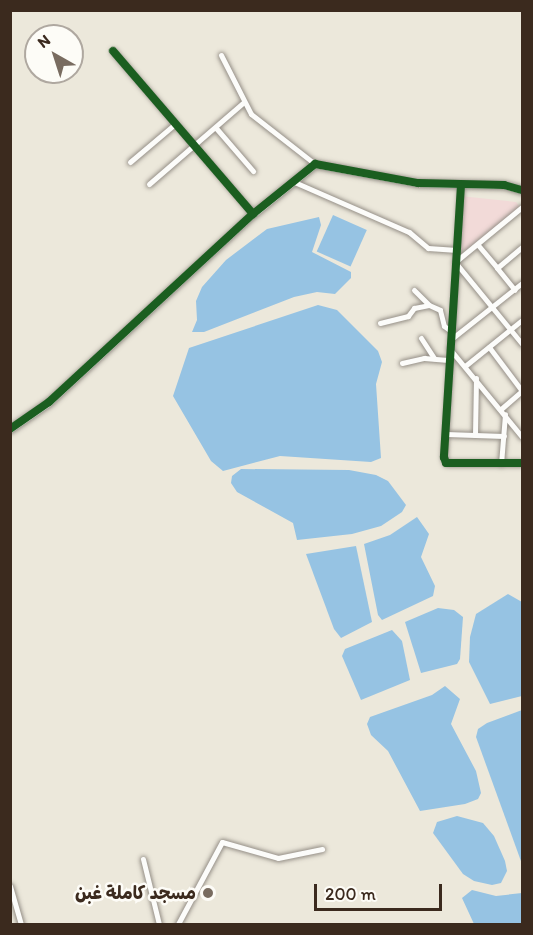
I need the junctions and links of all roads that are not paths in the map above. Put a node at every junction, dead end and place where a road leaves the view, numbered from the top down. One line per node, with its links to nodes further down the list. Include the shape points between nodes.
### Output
1 (113, 51): 4 (street)
2 (221, 55): 3 (street)
3 (243, 103): 5 (street); 8 (street, via 258,121)
4 (175, 124): 6 (street); 7 (street)
5 (216, 128): 6 (street); 9 (street)
6 (194, 146): 11 (street); 15 (street)
7 (130, 162)
8 (315, 164): 10 (street); 12 (street, via 400,180)
9 (253, 171)
10 (292, 181): 15 (street); 18 (street, via 324,199 409,232 428,248)
11 (149, 184)
12 (461, 185): 13 (street, via 504,185); 18 (street)
13 (522, 190)
14 (522, 207): 16 (street)
15 (253, 214): 42 (street, via 49,402)
16 (478, 244): 19 (street); 20 (street)
17 (522, 247): 20 (street)
18 (457, 250): 19 (street)
19 (455, 262): 25 (street); 29 (street)
20 (497, 268): 23 (street)
21 (522, 283): 23 (street)
22 (414, 290): 24 (street)
23 (515, 290): 25 (street)
24 (429, 305): 27 (street, via 414,308 408,316); 29 (street, via 440,310 444,326)
25 (492, 307): 28 (street); 31 (street)
26 (522, 320): 28 (street)
27 (380, 322)
28 (510, 329): 32 (street); 34 (street)
29 (451, 331): 31 (street)
30 (421, 338): 35 (street)
31 (450, 340): 33 (street)
32 (522, 344)
33 (449, 347): 36 (street); 38 (street)
34 (489, 347): 38 (street); 40 (street)
35 (434, 358): 36 (street); 37 (street)
36 (448, 360): 43 (street)
37 (402, 363)
38 (465, 366): 39 (street)
39 (476, 378): 41 (street); 44 (street)
40 (522, 391): 41 (street)
41 (503, 411): 45 (street); 46 (street)
42 (10, 429)
43 (446, 434): 44 (street); 48 (street, via 446,463)
44 (475, 435): 45 (street)
45 (504, 436): 48 (street)
46 (522, 437)
47 (522, 463): 48 (street)
48 (501, 464)
49 (322, 849): 54 (street, via 278,858 222,842)
50 (142, 859): 53 (street)
51 (10, 886): 52 (street)
52 (21, 924)
53 (159, 924)
54 (178, 924)

